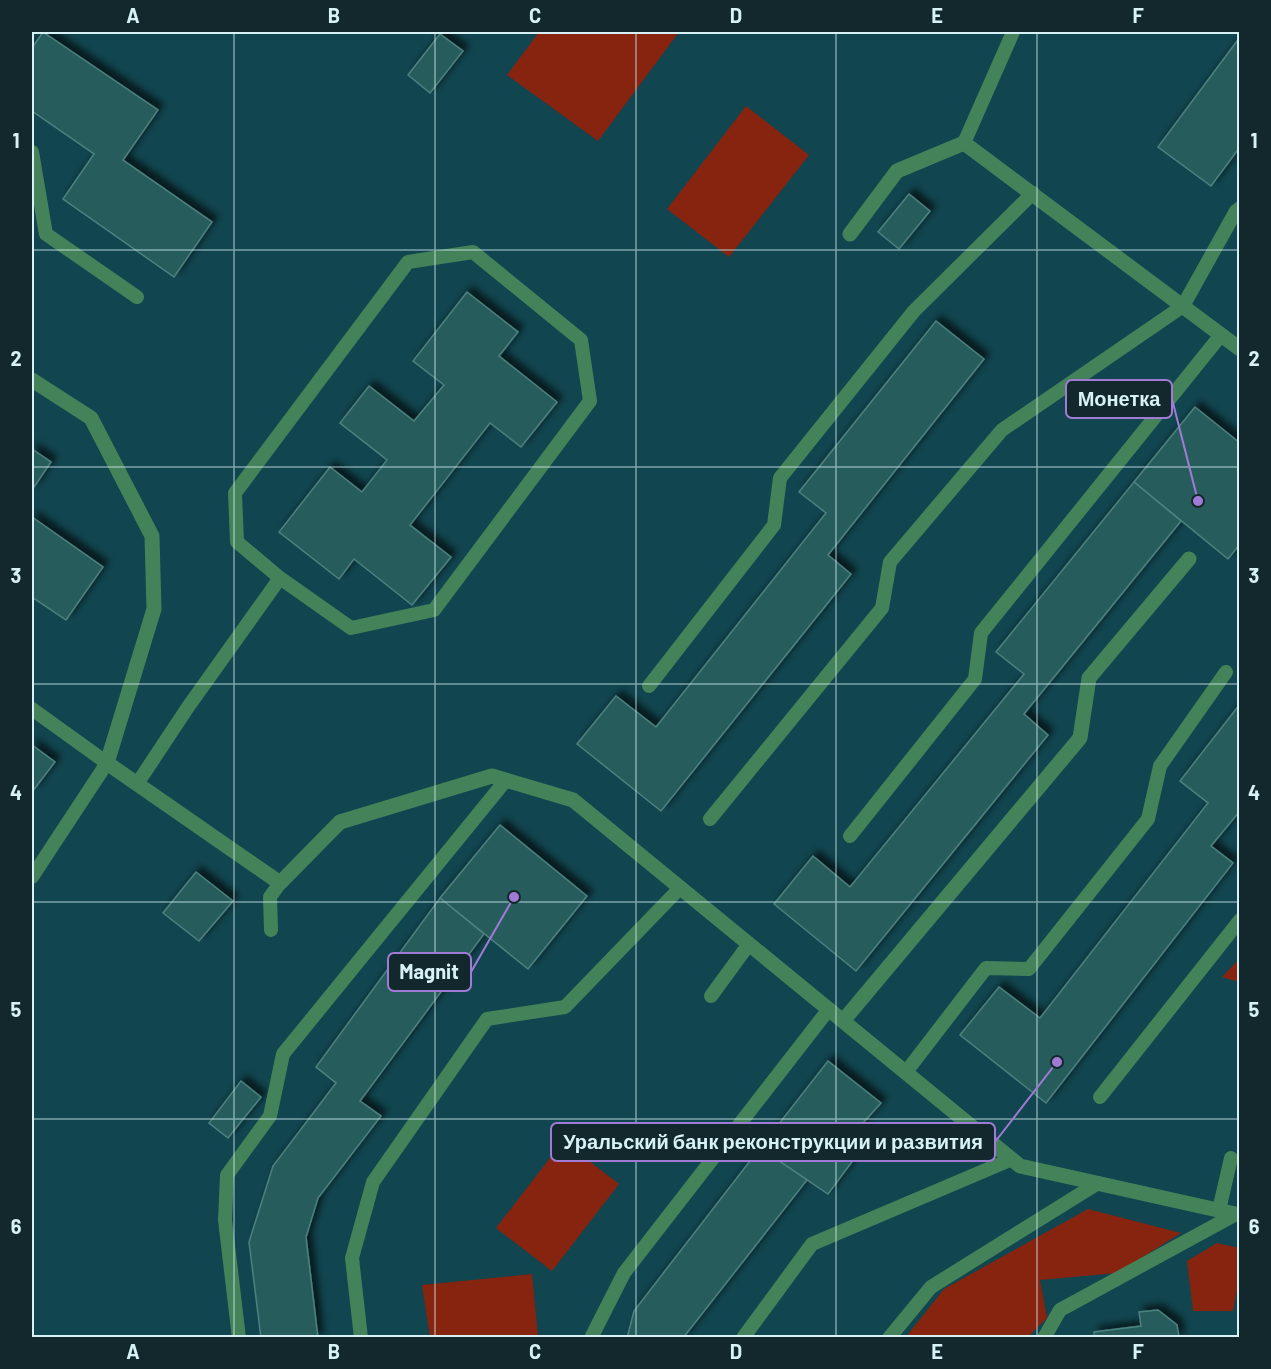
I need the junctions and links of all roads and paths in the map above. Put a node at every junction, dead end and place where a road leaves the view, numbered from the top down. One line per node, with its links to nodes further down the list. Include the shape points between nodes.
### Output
1 (1013, 32): 2 (lane)
2 (964, 143): 4 (street); 6 (street, via 897,171)
3 (32, 152): 7 (lane, via 46,234)
4 (1033, 193): 8 (street); 15 (lane, via 914,311 780,478 774,525)
5 (1239, 208): 8 (lane)
6 (850, 234)
7 (137, 297)
8 (1183, 306): 9 (street); 20 (lane, via 1002,430 890,562 882,608)
9 (1221, 335): 10 (street); 21 (lane, via 981,633 975,679)
10 (1239, 349)
11 (32, 380): 17 (street, via 91,418 152,536 154,609)
12 (1190, 559): 30 (street, via 1089,678 1080,738)
13 (280, 578): 13 (lane, via 237,542 235,494 408,261 473,252 581,340 590,401 434,610 351,628); 19 (lane)
14 (1226, 672): 31 (lane, via 1160,766 1148,819 1029,969 987,968)
15 (649, 686)
16 (32, 709): 17 (lane)
17 (107, 762): 19 (street); 22 (lane)
18 (506, 780): 23 (street, via 492,776 340,822); 24 (street, via 573,800); 38 (lane, via 283,1054 270,1116 227,1175 225,1220)
19 (137, 784): 23 (street)
20 (710, 819)
21 (850, 836)
22 (32, 878)
23 (280, 883): 26 (lane, via 270,897)
24 (680, 888): 27 (street); 39 (lane, via 565,1007 488,1019 373,1182 352,1258)
25 (1239, 920): 32 (lane)
26 (271, 930)
27 (750, 944): 28 (lane); 29 (street)
28 (711, 996)
29 (829, 1009): 30 (street); 40 (lane, via 624,1273)
30 (843, 1021): 31 (street)
31 (906, 1072): 34 (street)
32 (1100, 1097)
33 (1232, 1158): 36 (lane)
34 (1012, 1159): 35 (street, via 1020,1166); 41 (lane, via 812,1244)
35 (1098, 1183): 36 (street); 42 (lane, via 931,1287)
36 (1219, 1210): 37 (street)
37 (1238, 1215): 43 (lane, via 1060,1310)
38 (239, 1338)
39 (361, 1338)
40 (591, 1338)
41 (743, 1338)
42 (889, 1338)
43 (1044, 1338)

